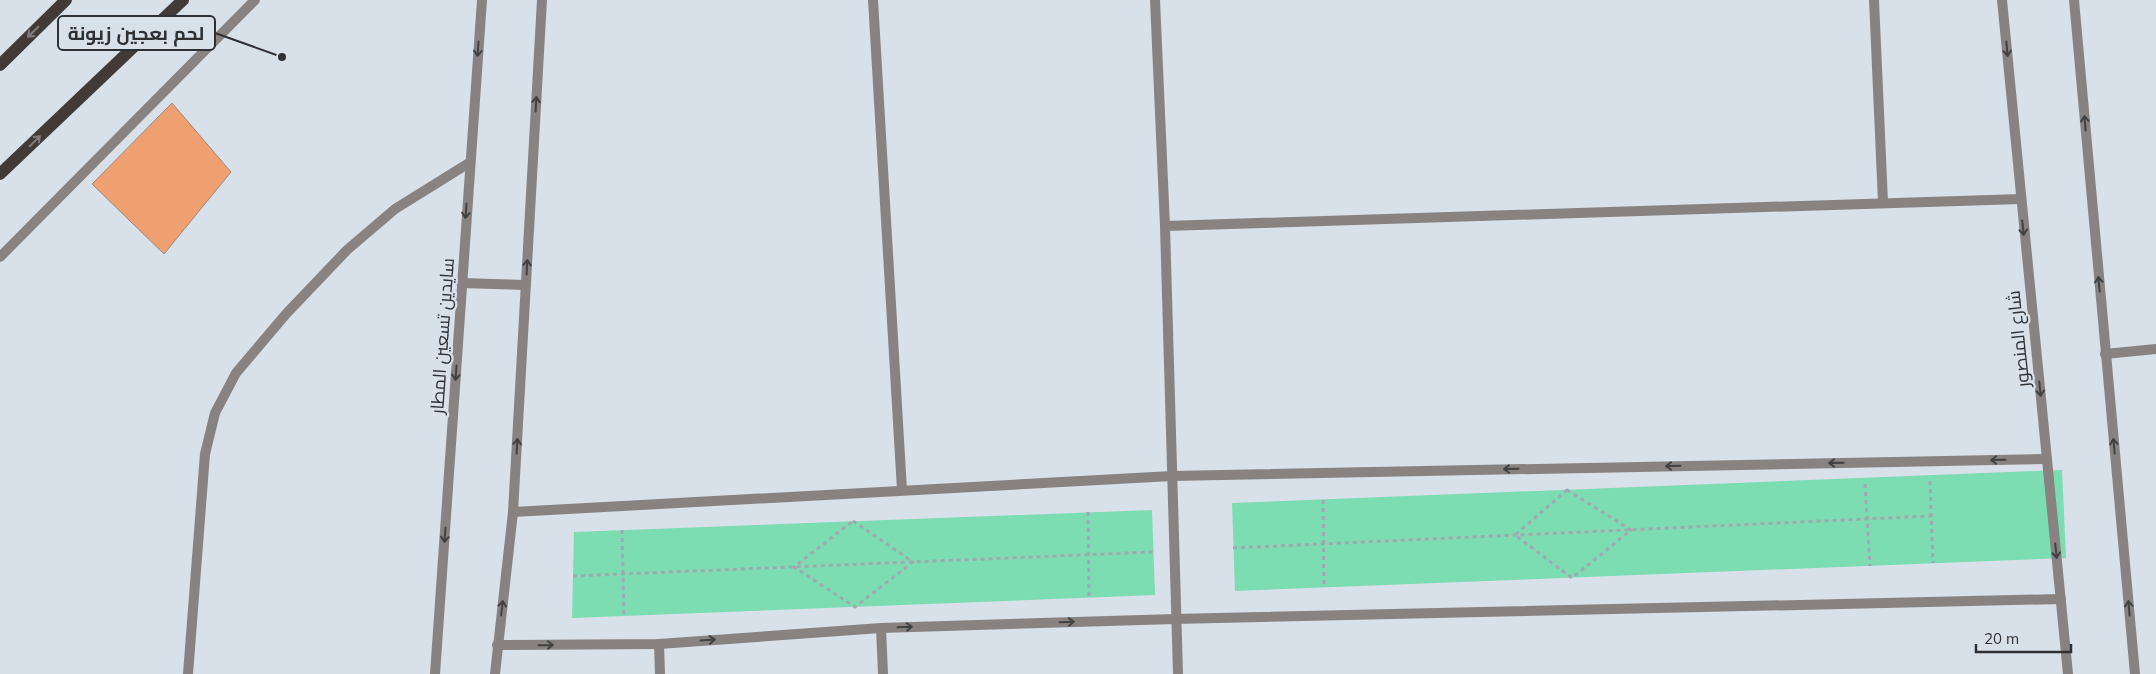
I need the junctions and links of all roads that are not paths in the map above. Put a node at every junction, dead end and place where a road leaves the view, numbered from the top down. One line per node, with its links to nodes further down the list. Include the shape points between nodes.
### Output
1 (66, 0): 11 (main road, one-way to 11)
2 (183, 0): 13 (main road, one-way to 2)
3 (254, 0): 17 (street)
4 (482, 0): 12 (street, سايدين تسعين المطار, one-way to 12)
5 (542, 0): 19 (street, one-way to 5)
6 (873, 0): 24 (street)
7 (1156, 0): 16 (street)
8 (1874, 0): 15 (street)
9 (2002, 0): 14 (street, شارع المنصور, one-way to 14)
10 (2074, 0): 21 (street, one-way to 10)
11 (0, 65)
12 (469, 163): 18 (street, سايدين تسعين المطار, one-way to 18); 31 (street, via 395,209 347,250 236,373 215,413 204,454)
13 (0, 174)
14 (2020, 199): 15 (street); 22 (street, شارع المنصور, one-way to 22)
15 (1883, 202): 16 (street)
16 (1165, 226): 23 (street)
17 (0, 257)
18 (461, 283): 19 (street); 32 (street, سايدين تسعين المطار, one-way to 32)
19 (526, 285): 25 (street, one-way to 19)
20 (2156, 349): 21 (street)
21 (2105, 354): 38 (street, one-way to 21)
22 (2047, 459): 23 (street, one-way to 23); 26 (street, شارع المنصور, one-way to 26)
23 (1172, 476): 24 (street); 27 (street)
24 (902, 490): 25 (street)
25 (513, 512): 30 (street, one-way to 25)
26 (2061, 599): 27 (street); 37 (street, شارع المنصور)
27 (1175, 618): 28 (street, one-way to 27); 36 (street)
28 (881, 628): 29 (street, one-way to 28); 35 (street)
29 (659, 644): 30 (street, one-way to 29); 34 (street)
30 (497, 645): 33 (street)
31 (188, 674)
32 (435, 674)
33 (495, 674)
34 (660, 674)
35 (883, 674)
36 (1178, 674)
37 (2068, 674)
38 (2135, 674)

